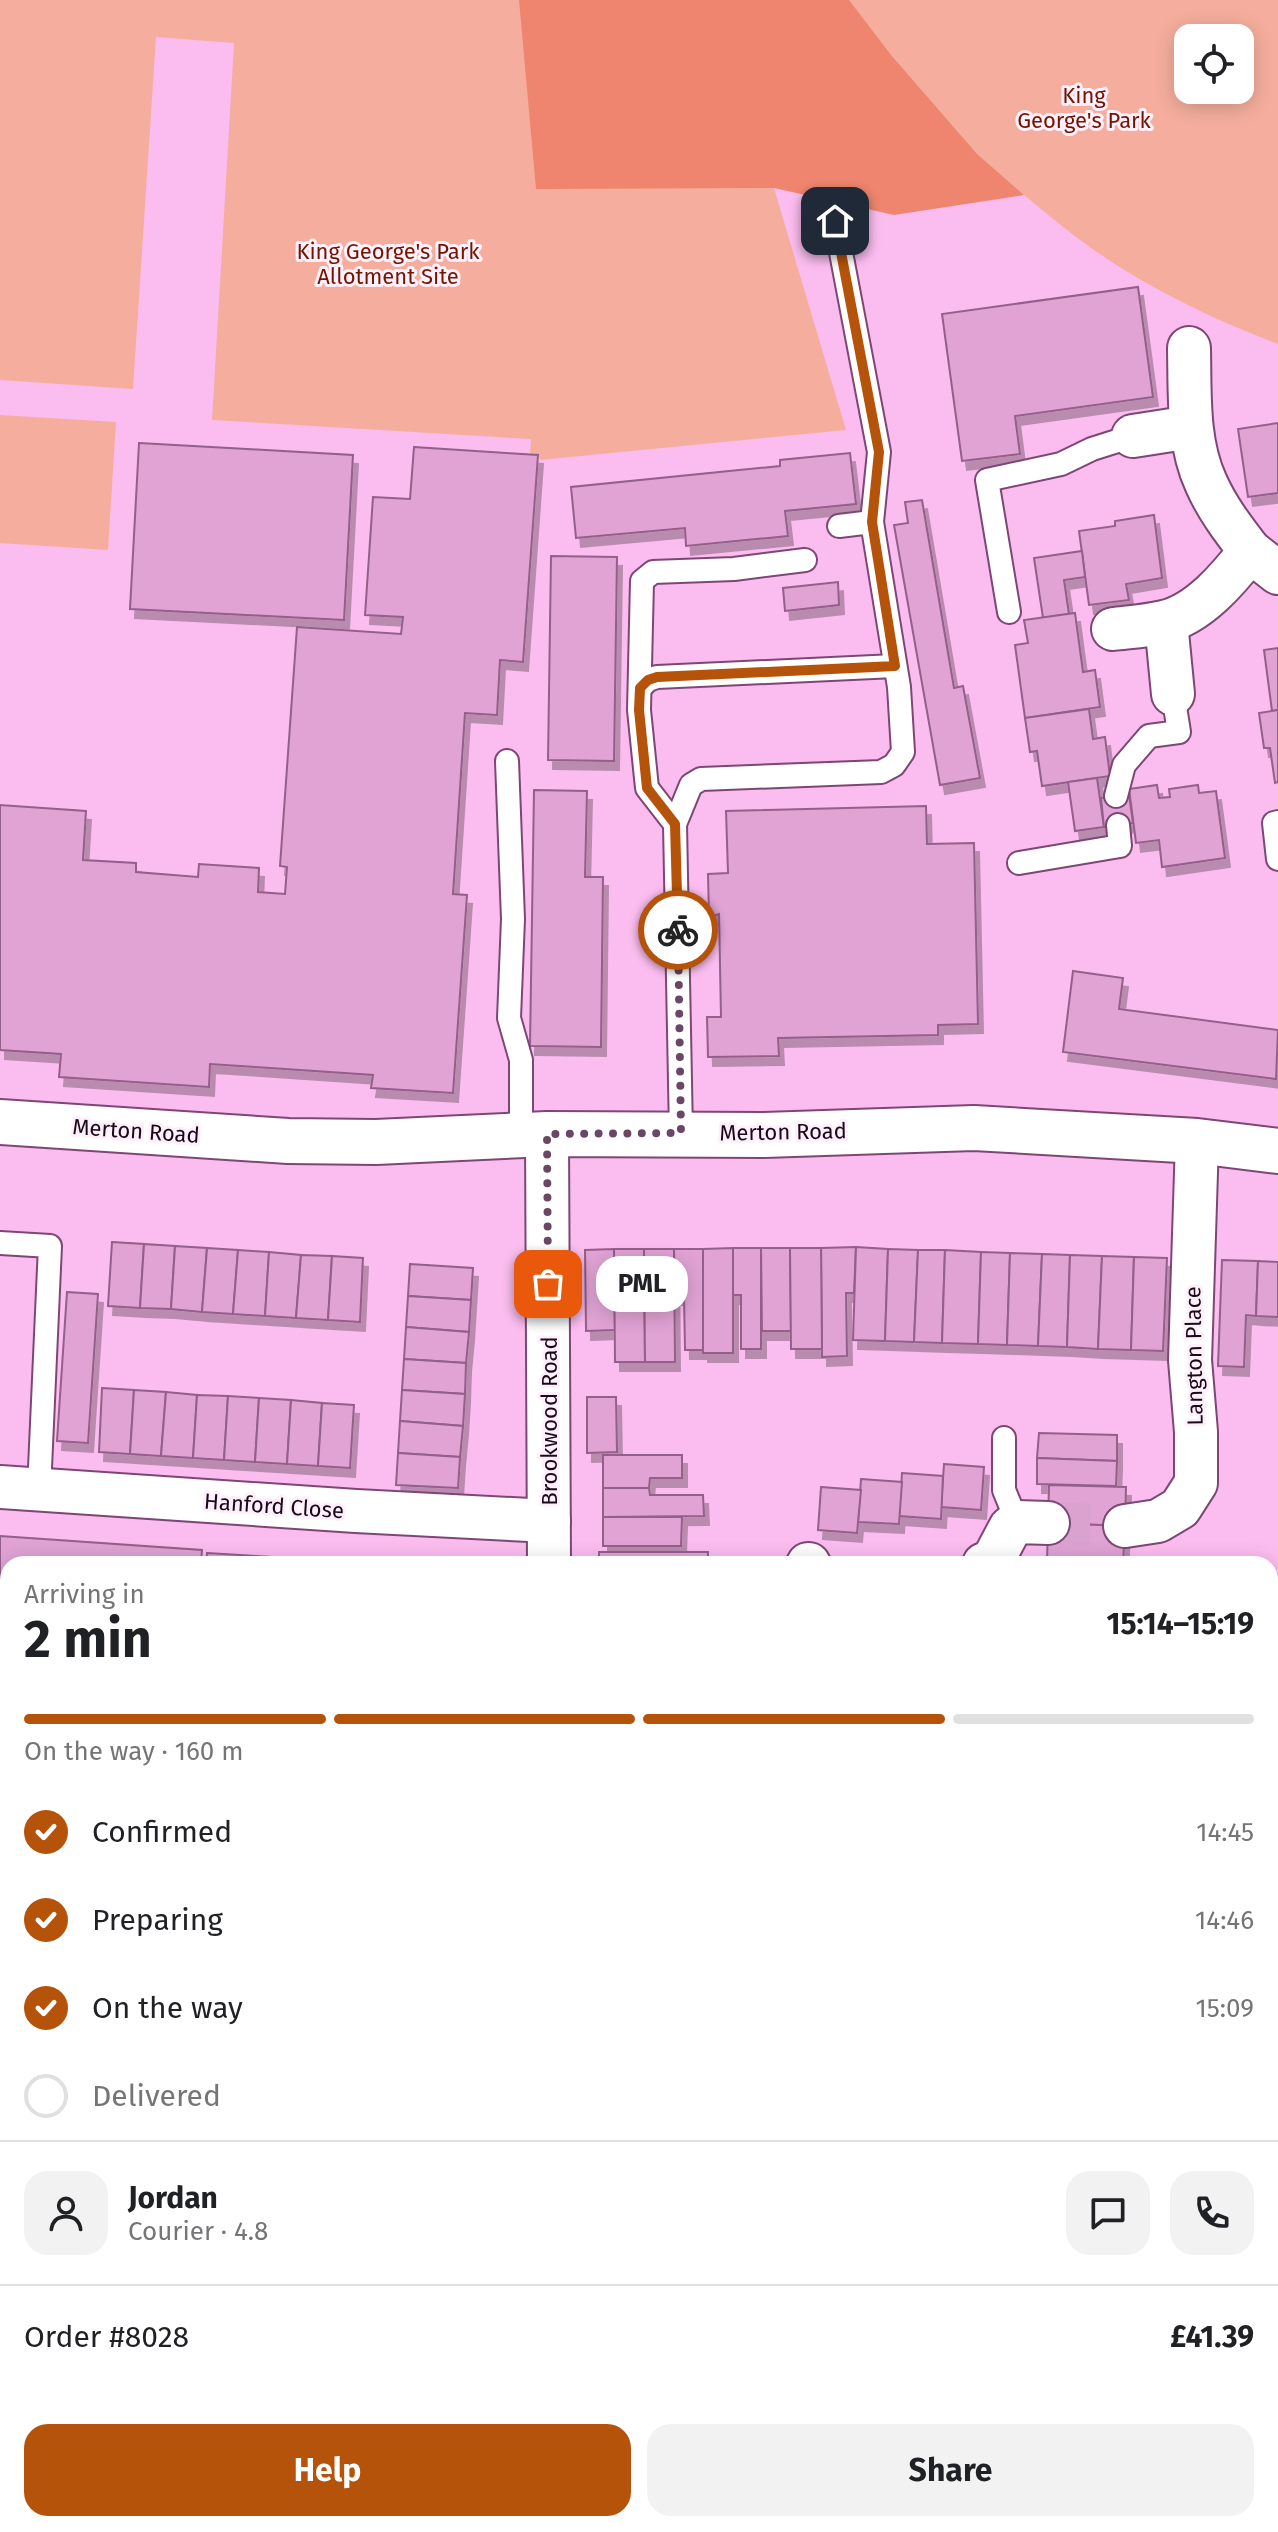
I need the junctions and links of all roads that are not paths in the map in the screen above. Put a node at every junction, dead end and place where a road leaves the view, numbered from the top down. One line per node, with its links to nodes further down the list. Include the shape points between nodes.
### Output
1 (835, 221): 5 (lane, via 879,452)
2 (1189, 348): 3 (street)
3 (1191, 427): 4 (street); 8 (street, via 1204,481 1225,518)
4 (1133, 436): 9 (lane, via 1061,464 987,480)
5 (872, 522): 6 (lane); 12 (lane)
6 (839, 526)
7 (805, 560): 13 (lane, via 653,572 642,581)
8 (1264, 562): 10 (street, via 1231,575 1204,601)
9 (1009, 612)
10 (1166, 622): 11 (street); 14 (street)
11 (1113, 629)
12 (895, 666): 13 (lane, via 657,677); 18 (lane, via 903,752 894,765 881,772 701,779 691,785)
13 (640, 688): 18 (lane, via 647,788)
14 (1173, 694): 16 (lane, via 1179,732 1149,736 1124,765)
15 (507, 761): 24 (lane, via 513,919 509,1018)
16 (1116, 796)
17 (1278, 822): 20 (lane)
18 (675, 824): 23 (lane)
19 (1118, 825): 21 (lane, via 1120,846)
20 (1278, 859)
21 (1019, 863)
22 (0, 1122): 24 (main road, Merton Road, via 288,1141)
23 (681, 1133): 24 (main road, Merton Road); 25 (main road, Merton Road, via 974,1128)
24 (534, 1135): 30 (street, Brookwood Road)
25 (1197, 1141): 26 (main road, Merton Road); 32 (street, Langton Place, via 1190,1360 1196,1483 1180,1508 1158,1521)
26 (1278, 1151)
27 (0, 1243): 29 (lane, via 50,1246)
28 (1004, 1438): 31 (lane, via 1004,1490)
29 (20, 1488): 30 (street, Hanford Close)
30 (549, 1521): 33 (street, Brookwood Road)
31 (1032, 1523): 34 (street, via 1010,1528)
32 (1125, 1526)
33 (549, 1556)
34 (994, 1556)

